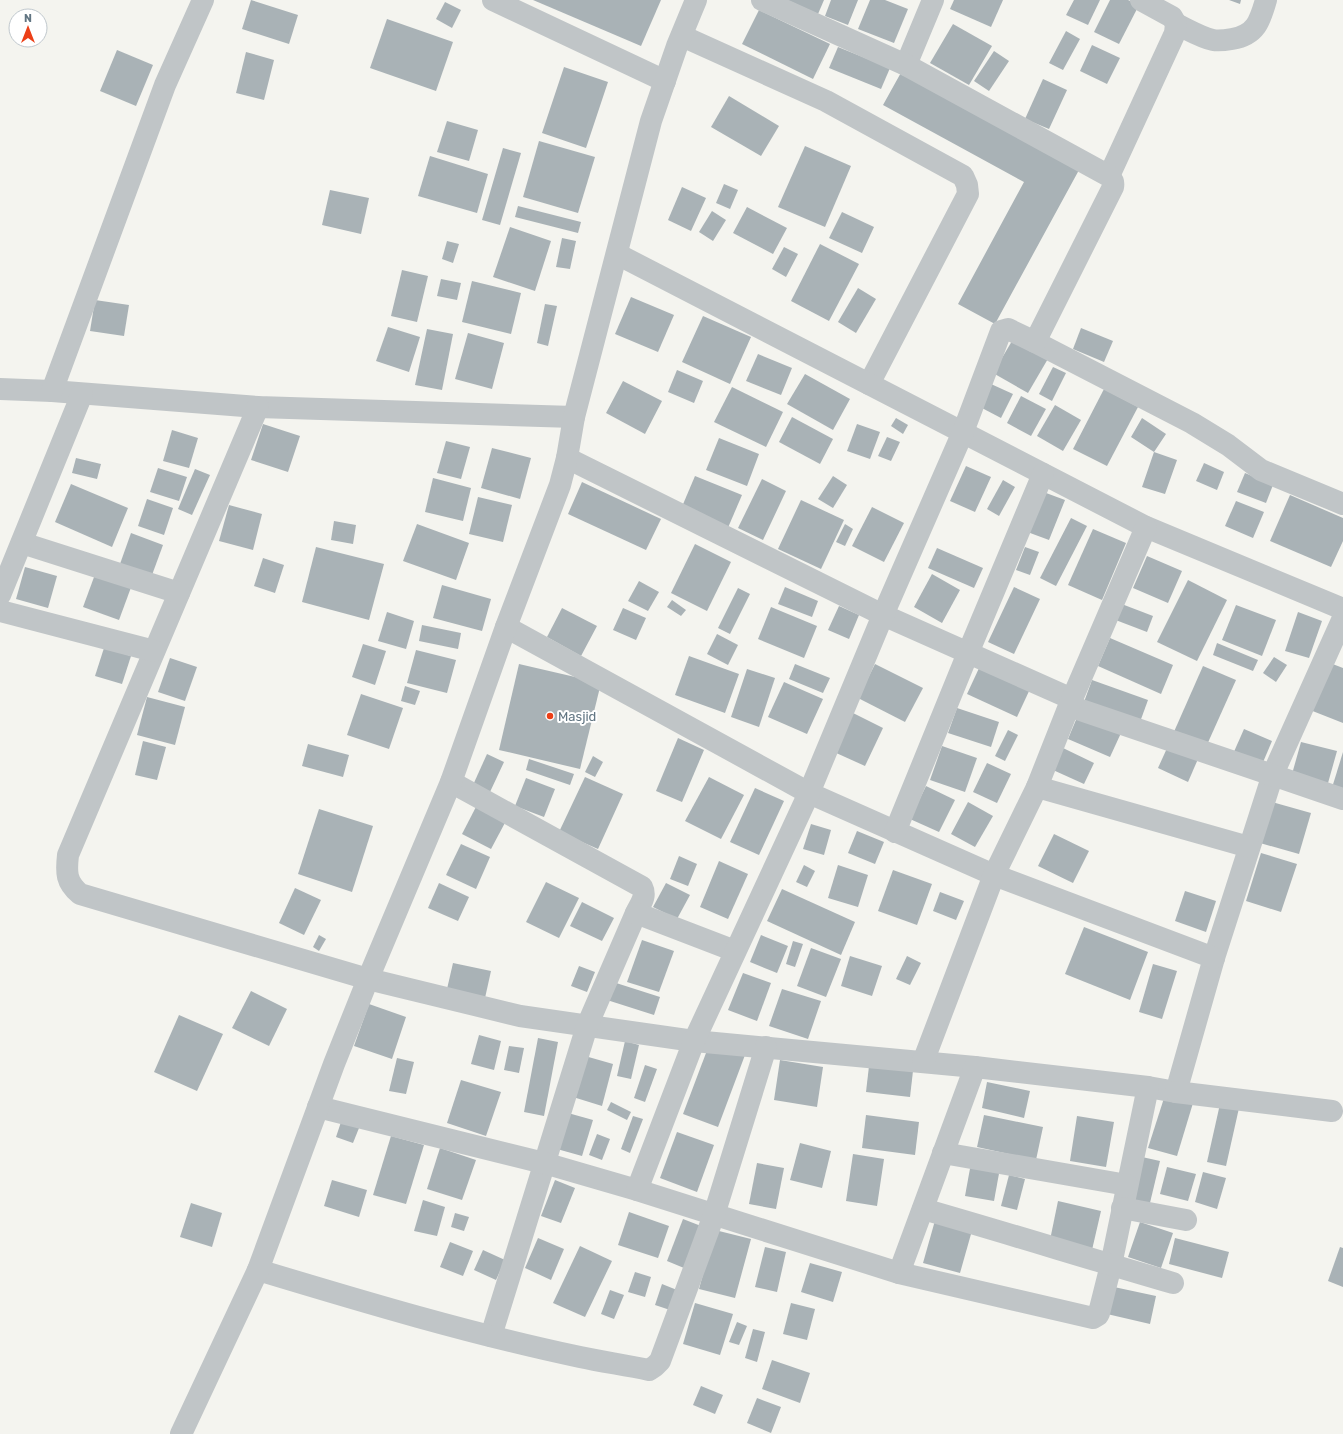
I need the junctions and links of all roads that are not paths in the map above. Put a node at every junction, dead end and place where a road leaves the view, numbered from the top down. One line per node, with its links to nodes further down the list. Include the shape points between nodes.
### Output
1 (204, 0): 17 (street, via 165,85)
2 (492, 0): 11 (street)
3 (696, 0): 9 (street)
4 (762, 0): 10 (street)
5 (933, 0): 10 (street)
6 (1141, 0): 8 (street, via 1172,17)
7 (1266, 0): 8 (street, via 1262,15 1254,29 1246,36 1213,40)
8 (1176, 24): 12 (street, via 1170,45)
9 (682, 36): 11 (street); 15 (street, via 826,101 963,176 968,194)
10 (906, 65): 12 (street)
11 (665, 81): 13 (street, via 645,144)
12 (1109, 176): 14 (street, via 1113,179 1113,187)
13 (617, 254): 15 (street); 20 (street)
14 (1035, 342): 21 (street, via 1008,329 1001,330); 24 (street, via 1192,423 1228,445 1261,470)
15 (869, 384): 21 (street)
16 (0, 389): 17 (street)
17 (52, 391): 18 (street)
18 (82, 394): 19 (street); 26 (street)
19 (258, 407): 20 (street); 27 (street)
20 (574, 417): 22 (street)
21 (963, 432): 23 (street); 31 (street)
22 (567, 458): 31 (street); 33 (street, via 560,484)
23 (1043, 474): 25 (street); 35 (street)
24 (1343, 504)
25 (1146, 527): 29 (street); 36 (street)
26 (22, 543): 27 (street); 28 (street)
27 (179, 593): 34 (street)
28 (0, 595)
29 (1343, 609)
30 (0, 611): 34 (street)
31 (883, 615): 35 (street); 40 (street)
32 (1343, 618): 37 (street)
33 (506, 627): 38 (street); 40 (street)
34 (154, 651): 48 (street, via 68,855 66,872 72,887 80,894)
35 (968, 653): 36 (street); 42 (street)
36 (1070, 702): 37 (street); 39 (street)
37 (1273, 774): 41 (street); 43 (street)
38 (451, 782): 45 (street, via 642,887 644,899); 48 (street)
39 (1037, 787): 43 (street); 44 (street)
40 (808, 793): 42 (street); 46 (street)
41 (1343, 799)
42 (895, 832): 44 (street)
43 (1249, 847): 47 (street)
44 (994, 875): 47 (street); 52 (street)
45 (636, 913): 46 (street); 49 (street)
46 (735, 951): 50 (street)
47 (1214, 958): 55 (street)
48 (368, 979): 49 (street, via 520,1016); 56 (street)
49 (587, 1026): 50 (street); 59 (street)
50 (694, 1041): 51 (street); 61 (street)
51 (766, 1047): 52 (street); 64 (street)
52 (923, 1062): 53 (street)
53 (975, 1067): 54 (street); 58 (street)
54 (1148, 1087): 55 (street); 60 (street)
55 (1176, 1092): 57 (street)
56 (318, 1107): 59 (street); 67 (street)
57 (1332, 1111)
58 (943, 1153): 60 (street); 63 (street)
59 (544, 1164): 61 (street); 70 (street)
60 (1127, 1185): 62 (street)
61 (637, 1190): 64 (street)
62 (1122, 1208): 65 (street); 66 (street)
63 (923, 1209): 66 (street); 68 (street)
64 (714, 1215): 68 (street); 70 (street, via 660,1361 649,1370)
65 (1186, 1220)
66 (1111, 1265): 68 (street, via 1099,1313 1093,1318); 69 (street)
67 (258, 1270): 70 (street); 71 (street)
68 (899, 1273)
69 (1174, 1283)
70 (491, 1336)
71 (181, 1434)

